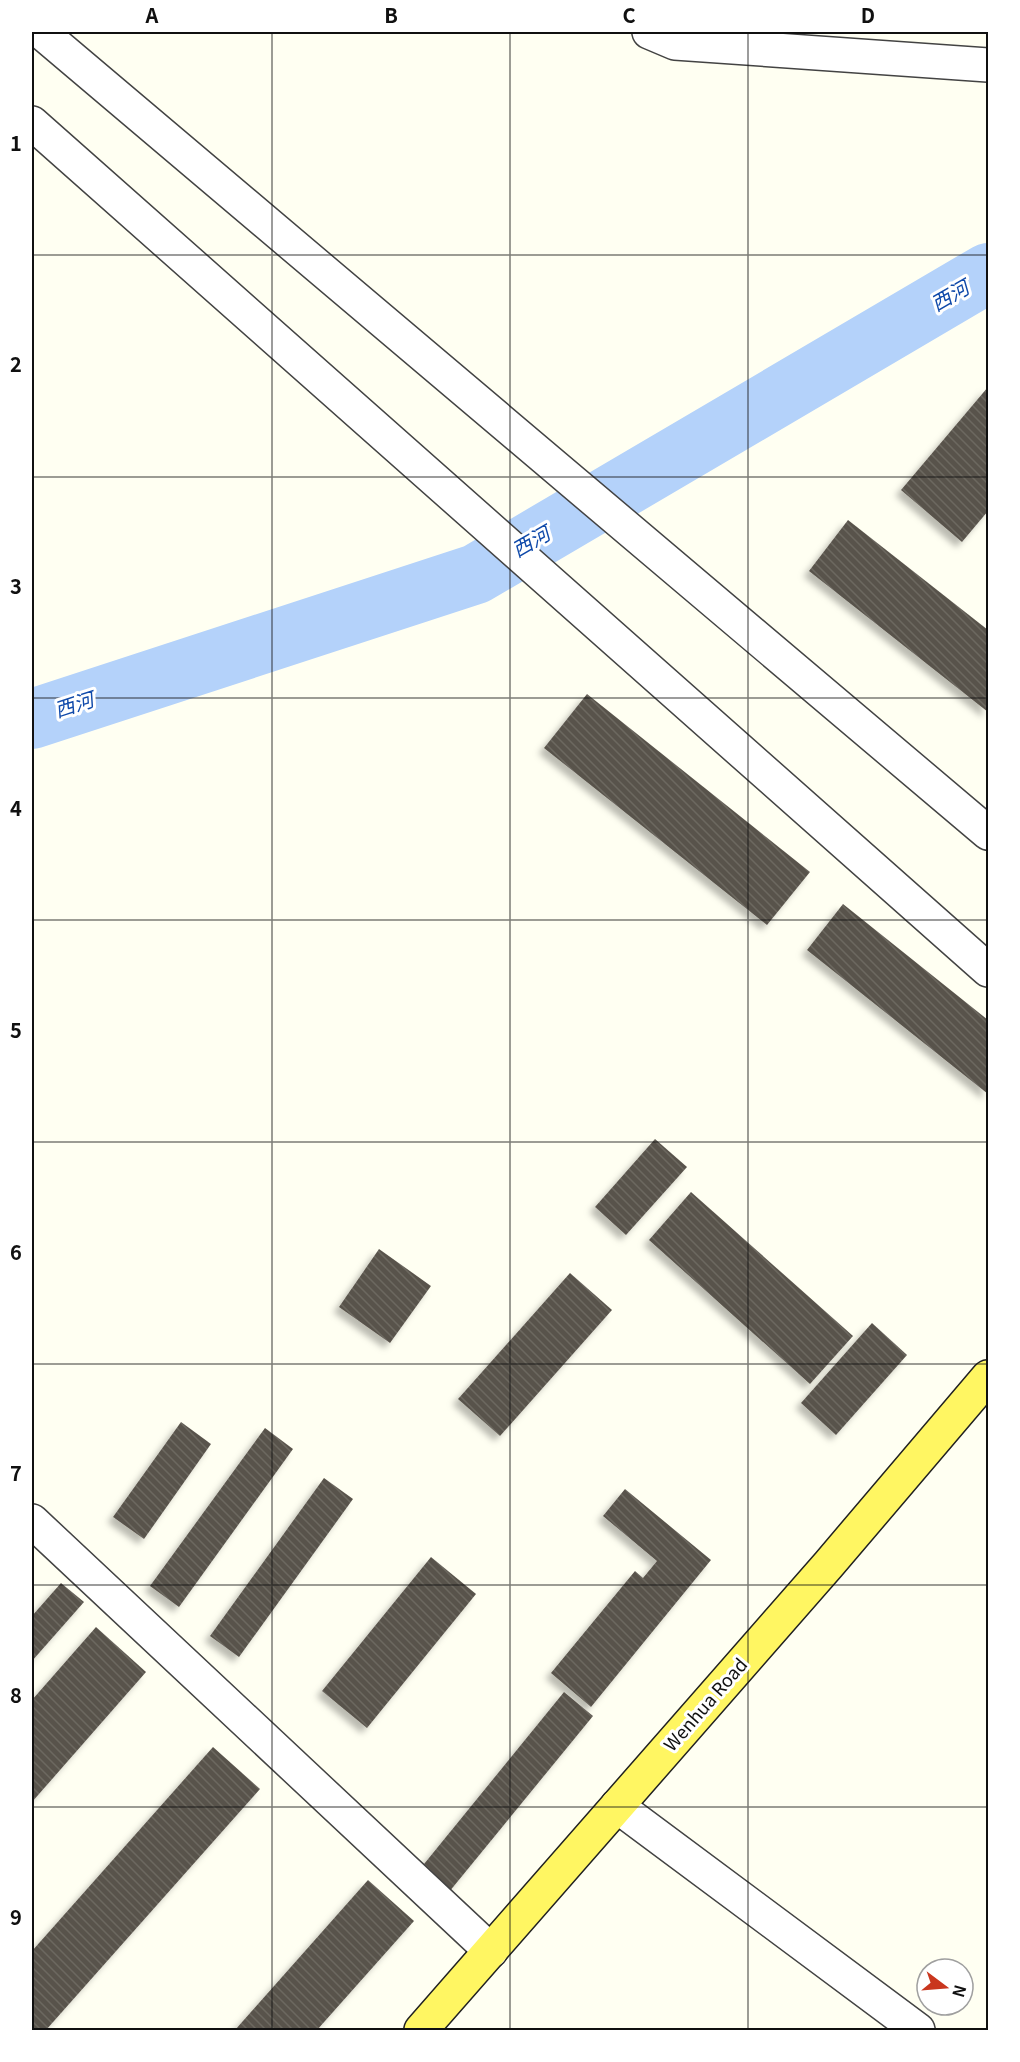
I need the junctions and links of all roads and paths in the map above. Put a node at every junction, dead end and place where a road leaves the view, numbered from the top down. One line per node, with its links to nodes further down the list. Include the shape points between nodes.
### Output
1 (41, 32): 5 (street)
2 (649, 32): 3 (street, via 675,43)
3 (988, 65)
4 (32, 123): 6 (street)
5 (988, 833)
6 (988, 970)
7 (988, 1377): 9 (main road, Wenhua Road)
8 (32, 1521): 10 (street)
9 (617, 1806): 10 (main road, Wenhua Road); 12 (street)
10 (490, 1951): 11 (main road, Wenhua Road)
11 (421, 2031)
12 (918, 2031)

